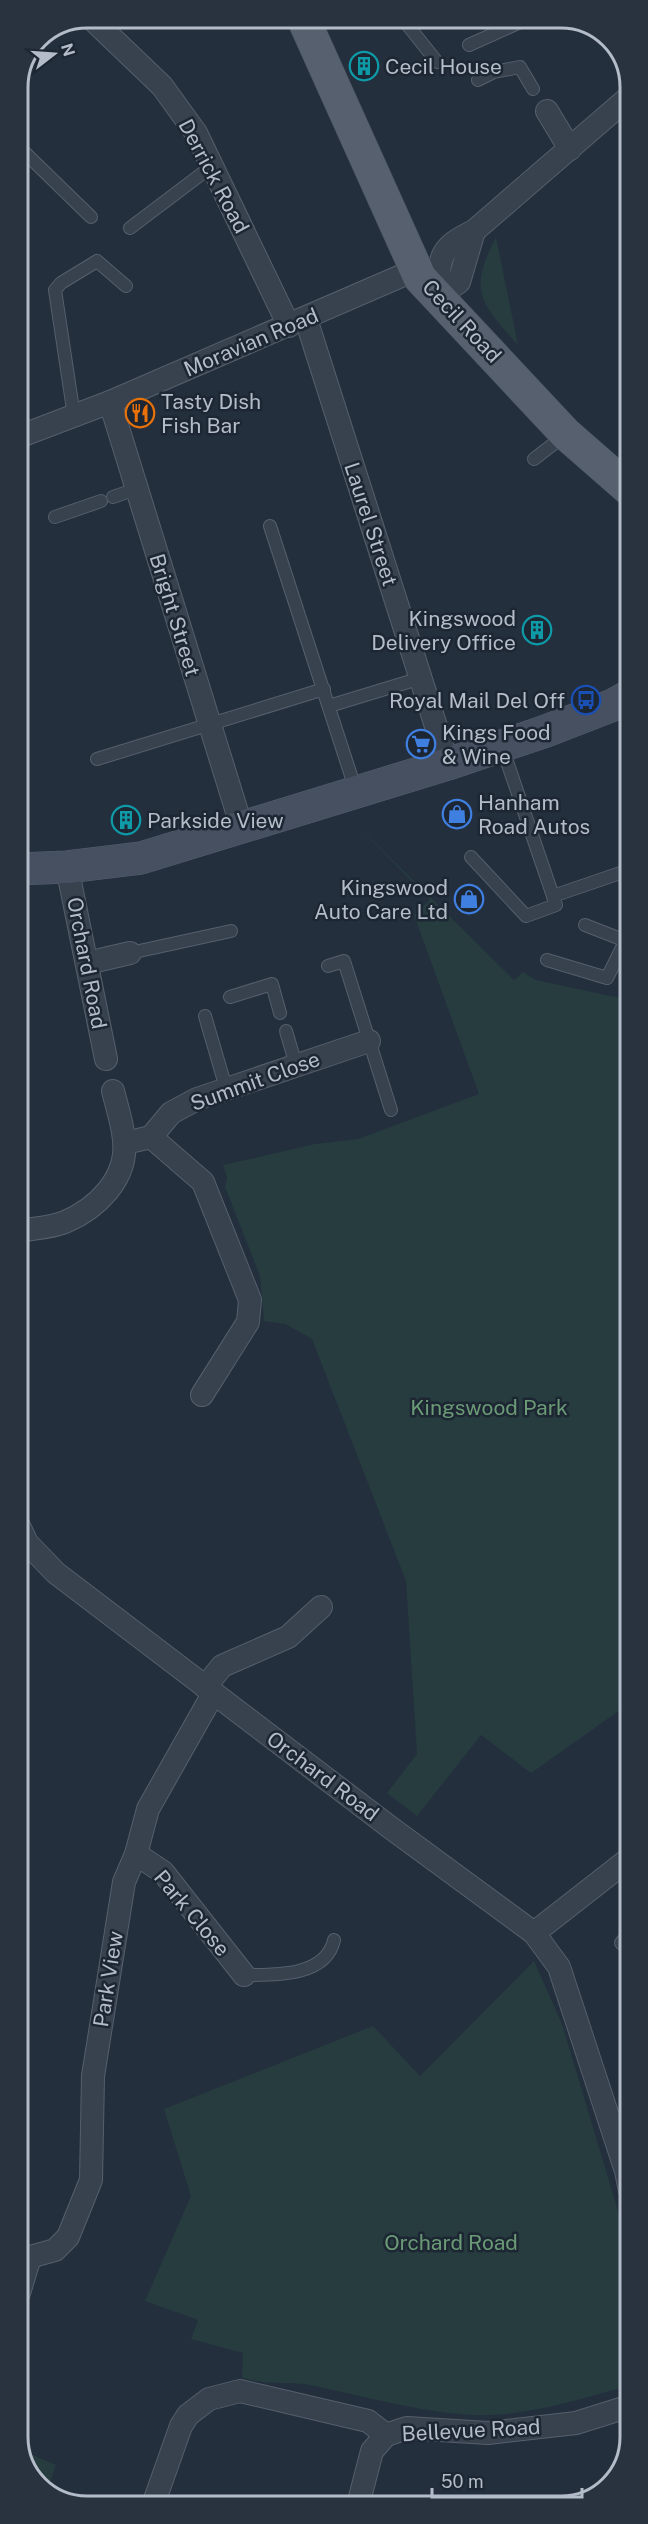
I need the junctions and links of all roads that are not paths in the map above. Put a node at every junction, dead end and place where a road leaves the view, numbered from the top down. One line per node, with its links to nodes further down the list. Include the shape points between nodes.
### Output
1 (101, 28): 13 (street, Derrick Road, via 162,86 196,133)
2 (308, 28): 16 (main road, Cecil Road)
3 (410, 29): 6 (lane)
4 (504, 29): 5 (lane)
5 (469, 45)
6 (437, 62)
7 (478, 80): 8 (lane, via 520,67)
8 (533, 88)
9 (620, 105): 11 (street)
10 (547, 111): 11 (street)
11 (570, 149): 18 (street, via 474,231 459,282)
12 (28, 156): 14 (lane)
13 (212, 166): 15 (lane); 19 (street, Derrick Road)
14 (91, 217)
15 (130, 228)
16 (415, 270): 18 (main road, Cecil Road); 19 (street, Moravian Road)
17 (126, 286): 21 (lane, via 97,261 55,290)
18 (438, 296): 23 (main road, Cecil Road)
19 (297, 322): 20 (street, Moravian Road); 29 (street, Laurel Street)
20 (110, 402): 21 (street, Moravian Road); 26 (street, Bright Street)
21 (75, 416): 22 (street, Moravian Road)
22 (28, 433)
23 (566, 434): 24 (lane); 25 (main road, Cecil Road)
24 (534, 459)
25 (620, 481)
26 (136, 489): 27 (lane); 33 (street, Bright Street)
27 (55, 517)
28 (270, 526): 30 (lane)
29 (421, 678): 32 (lane); 36 (street, Laurel Street)
30 (324, 689): 32 (lane); 33 (lane)
31 (620, 701): 34 (main road)
32 (329, 706): 37 (lane)
33 (209, 726): 35 (lane); 38 (street, Bright Street)
34 (501, 746): 36 (main road); 43 (lane)
35 (97, 759)
36 (448, 764): 37 (main road)
37 (356, 792): 38 (main road)
38 (242, 828): 40 (main road, via 141,858)
39 (471, 857): 43 (lane, via 526,916 556,905)
40 (67, 867): 41 (main road); 50 (street, Orchard Road)
41 (28, 869)
42 (620, 873): 43 (lane)
43 (553, 896)
44 (585, 925): 46 (lane)
45 (231, 931): 48 (lane)
46 (620, 936)
47 (620, 952): 49 (lane, via 607,978)
48 (130, 953): 50 (street)
49 (547, 960)
50 (87, 963): 57 (street, Orchard Road)
51 (328, 966): 56 (lane, via 344,961)
52 (230, 997): 53 (lane, via 272,984)
53 (280, 1012)
54 (205, 1017): 59 (lane)
55 (286, 1031): 58 (lane)
56 (369, 1041): 58 (street, Summit Close); 61 (lane)
57 (106, 1059)
58 (296, 1065): 59 (street, Summit Close)
59 (226, 1088): 62 (street, Summit Close, via 184,1105 160,1124)
60 (113, 1091): 63 (street)
61 (391, 1110)
62 (151, 1137): 63 (street); 65 (street, via 202,1182 250,1300 248,1322)
63 (125, 1143): 64 (street, via 121,1169 109,1191 63,1223)
64 (28, 1229)
65 (202, 1395)
66 (28, 1546): 68 (street, Orchard Road, via 56,1573)
67 (321, 1608): 68 (street, Park View, via 288,1637 222,1666)
68 (209, 1690): 69 (street, Park View, via 148,1809); 71 (street, Orchard Road)
69 (136, 1854): 73 (street, Park Close, via 163,1872); 75 (street, Park View, via 124,1882 93,2076 91,2180 69,2237 55,2250)
70 (620, 1866): 71 (street)
71 (534, 1933): 74 (street, Orchard Road, via 559,1966)
72 (334, 1940): 73 (lane, via 328,1956 304,1970)
73 (244, 1975)
74 (620, 2153)
75 (28, 2254)
76 (620, 2409): 77 (street, Bellevue Road, via 576,2423 488,2433 406,2428)
77 (386, 2435): 78 (street, via 368,2421 240,2391 209,2399 188,2415 181,2426); 79 (street, Bellevue Road, via 372,2451)
78 (156, 2495)
79 (360, 2496)

